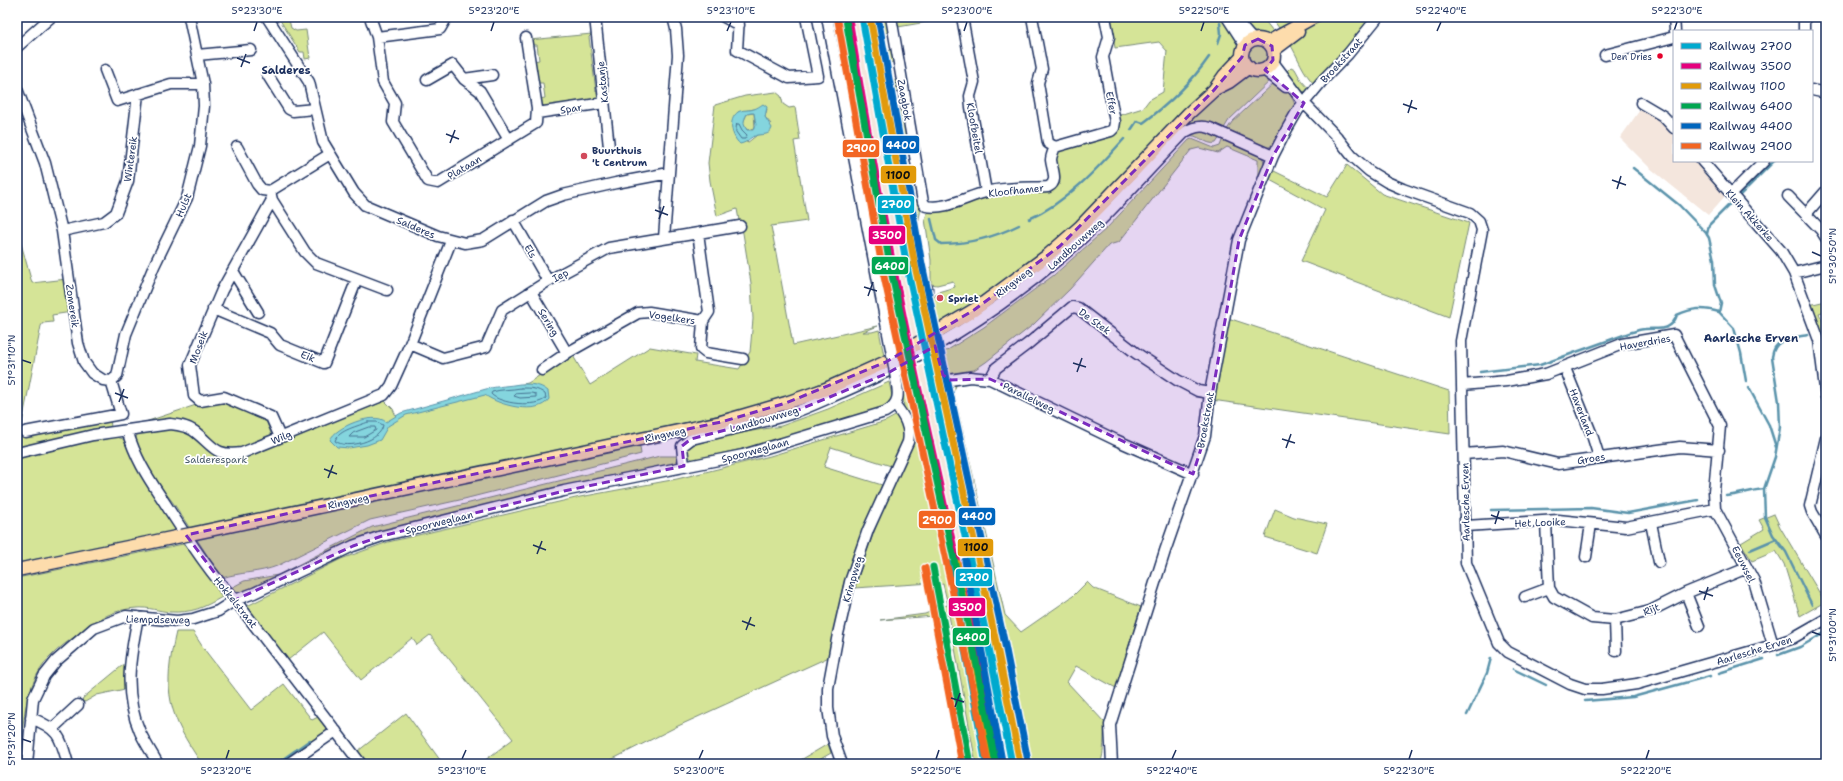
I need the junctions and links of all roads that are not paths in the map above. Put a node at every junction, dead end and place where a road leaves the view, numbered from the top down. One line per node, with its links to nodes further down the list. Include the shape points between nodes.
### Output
1 (51, 17): 27 (street)
2 (190, 17): 30 (street, Hulst)
3 (267, 17): 46 (street, Salderes, via 309,82)
4 (370, 17): 24 (street, Plataan)
5 (447, 17): 24 (street, via 440,29)
6 (594, 17): 43 (street, Kastanje)
7 (673, 17): 57 (street, via 678,56)
8 (724, 17): 21 (street)
9 (806, 17): 21 (street, via 818,76 789,78 737,50)
10 (827, 17): 94 (street, bridge, via 899,394)
11 (891, 17): 63 (street, Zaagbok, via 923,202)
12 (962, 17): 59 (street, Kloofbeitel, via 974,82 970,96 971,107)
13 (1032, 17): 52 (street, via 1042,69 1038,83 1048,143)
14 (1105, 17): 52 (street, Effer, via 1109,38 1103,57 1114,128)
15 (1227, 17): 29 (street)
16 (1233, 17): 29 (street)
17 (1378, 17): 45 (street, Broekstraat)
18 (1674, 17): 22 (street)
19 (1803, 18): 23 (street)
20 (1310, 20): 32 (main road)
21 (739, 21)
22 (1675, 30)
23 (1804, 30)
24 (377, 37): 49 (street, Plataan, via 383,82 395,103 393,122 428,181 438,183)
25 (1673, 37): 31 (street)
26 (526, 38): 47 (street)
27 (17, 47)
28 (251, 50): 30 (street)
29 (1247, 52): 32 (main road, via 1258,39); 32 (main road, via 1257,71); 114 (main road, Ringweg, via 1229,82 1214,90 1189,113 1060,246 1018,279 942,330 886,362 826,388 721,422)
30 (197, 55): 38 (street, Hulst)
31 (1605, 55)
32 (1270, 56): 45 (street)
33 (105, 70): 41 (street, via 118,101)
34 (267, 74): 46 (street, via 289,109)
35 (492, 75): 36 (street)
36 (464, 79): 37 (street, via 454,65); 49 (street, via 480,91)
37 (427, 80)
38 (203, 84): 41 (street, via 171,84); 90 (street, Hulst, via 204,106 200,146 187,198 128,327 117,376)
39 (17, 89): 67 (street, Zomereik, via 45,163)
40 (1813, 90): 42 (street)
41 (138, 94): 67 (street, Wintereik, via 128,181 116,213 104,222)
42 (1826, 94)
43 (604, 103): 47 (street, Spar); 51 (street, Kastanje)
44 (1641, 103): 48 (street, via 1663,116)
45 (1304, 104): 54 (street, Broekstraat, via 1286,129); 91 (street, Aarlesche Erven, via 1369,171 1398,187 1470,213 1479,221 1482,230 1461,341)
46 (315, 109): 53 (street, Salderes, via 322,142)
47 (537, 113): 49 (street, Plataan, via 536,122)
48 (1673, 127)
49 (509, 140)
50 (237, 147): 61 (street, via 257,184)
51 (609, 147)
52 (1055, 148): 59 (street, Kloofhamer, via 1051,156 1055,178 1052,185)
53 (330, 154): 61 (street, Moseik); 71 (street, Salderes, via 354,193 365,205)
54 (1273, 156): 92 (street, Broekstraat, via 1239,240); 103 (street, Landbouwweg, via 1210,128 1191,128 1062,257 979,319 888,373 830,398 791,413 690,439 682,446)
55 (1703, 162): 60 (street, Klein Akkerke)
56 (1763, 162): 60 (street)
57 (669, 173): 65 (street, Salderes, via 563,195 546,201); 69 (street)
58 (1826, 191): 64 (street)
59 (986, 192): 63 (street, Kloofhamer, via 963,201)
60 (1731, 194): 74 (street, Klein Akkerke, via 1781,251)
61 (271, 195): 73 (street, Moseik); 75 (street, via 305,252 316,263)
62 (1788, 196): 64 (street)
63 (926, 206)
64 (1806, 214): 70 (street)
65 (513, 220): 71 (street, Salderes, via 482,240 465,243); 76 (street, Els)
66 (740, 226): 68 (street, Iep)
67 (62, 231): 90 (street, Zomereik, via 78,343 84,362 92,373 103,380)
68 (698, 233): 69 (street, Iep); 82 (street, Vogelkers, via 709,312)
69 (664, 238): 76 (street, Iep, via 609,248)
70 (1826, 238)
71 (451, 241): 84 (street, Wilg)
72 (1826, 265): 74 (street)
73 (233, 271): 80 (street, Moseik); 81 (street)
74 (1794, 273): 83 (street, Klein Akkerke)
75 (357, 279): 78 (street); 80 (street, Eik, via 324,363 280,345 270,334)
76 (548, 281): 79 (street, Iep)
77 (927, 288): 89 (street, Parallelweg, bridge, via 927,304 943,375 950,380 970,377)
78 (387, 290)
79 (531, 292): 84 (street, Iep, via 502,310 486,347 442,358); 85 (street, Sering)
80 (213, 309): 97 (street, Moseik, via 190,365 194,396 200,401 224,397 271,417)
81 (258, 312)
82 (703, 321): 85 (street, Vogelkers, via 650,312 638,313); 86 (street, via 701,349 706,353)
83 (1822, 339): 93 (street, Klein Akkerke)
84 (410, 344): 97 (street, Wilg, via 391,386 384,395)
85 (567, 353): 88 (street, Vogelkers)
86 (743, 359)
87 (1565, 368): 91 (street, Haverdries, via 1507,381); 99 (street, Haverdries, via 1622,344 1674,335 1720,426); 102 (street, Haverland)
88 (542, 370)
89 (990, 379): 92 (street, De Stek, via 996,368 1072,307 1078,308 1136,353 1177,380 1198,392); 104 (street, Parallelweg)
90 (111, 381): 96 (street, via 122,414)
91 (1462, 384): 101 (street, Aarlesche Erven)
92 (1210, 393): 104 (street, Broekstraat, via 1205,436)
93 (1826, 397)
94 (895, 405): 103 (street, Spoorweglaan, via 885,412 743,455); 134 (street, Krimpweg, via 907,423 910,434 868,530 850,582 828,688 832,736)
95 (127, 430): 97 (street, Wilg, via 170,424 181,426 192,430 216,451 228,455 242,453); 100 (street, Wilg, via 93,435); 118 (street, Hokkelstraat, via 136,457 151,482 212,572)
96 (25, 432)
97 (280, 437)
98 (1826, 438): 110 (street, via 1811,500 1812,512)
99 (1719, 450): 102 (street, Groes, via 1680,447); 105 (street, Haverdries, via 1714,491)
100 (17, 453)
101 (1464, 454): 102 (street, Groes, via 1504,451 1558,464); 109 (street, Aarlesche Erven)
102 (1599, 457)
103 (684, 466): 118 (street, Spoorweglaan, via 564,491 382,536 353,546)
104 (1193, 474): 135 (street, Broekstraat, via 1110,725)
105 (1715, 509): 107 (street, Het Looike); 113 (street, Eeuwsel)
106 (1546, 522): 108 (street, Het Looike, via 1558,520); 109 (street, Het Looike); 115 (street)
107 (1651, 523): 108 (street, Het Looike, via 1626,527); 112 (street)
108 (1591, 524): 111 (street)
109 (1466, 526): 123 (street, Aarlesche Erven, via 1466,563 1500,643 1508,652 1570,684 1585,689 1602,689 1637,684)
110 (1826, 536)
111 (1586, 557)
112 (1659, 562)
113 (1747, 568): 116 (street, Rijt); 123 (street, Eeuwsel, via 1754,581)
114 (17, 570)
115 (1549, 588): 117 (street); 121 (street, Rijt, via 1554,597 1592,618)
116 (1686, 593): 121 (street, Rijt, via 1650,611); 122 (street)
117 (1525, 597)
118 (235, 600): 119 (street, Liempdseweg, via 218,611 193,620); 128 (street, Hokkelstraat)
119 (138, 617): 126 (street, Liempdseweg, via 126,616 94,628 56,661 41,682 34,699); 131 (street, via 129,660 129,691 140,732)
120 (1826, 619): 123 (street, Aarlesche Erven, via 1791,639)
121 (1615, 620): 124 (street)
122 (1699, 626)
123 (1773, 645)
124 (1616, 651)
125 (78, 705): 127 (street)
126 (31, 718): 127 (street); 129 (street, Liempdseweg)
127 (53, 728): 130 (street, via 63,745)
128 (336, 731): 132 (street); 133 (street, Hokkelstraat)
129 (27, 764)
130 (68, 764)
131 (158, 764)
132 (288, 764)
133 (361, 764)
134 (842, 764)
135 (1112, 764)

